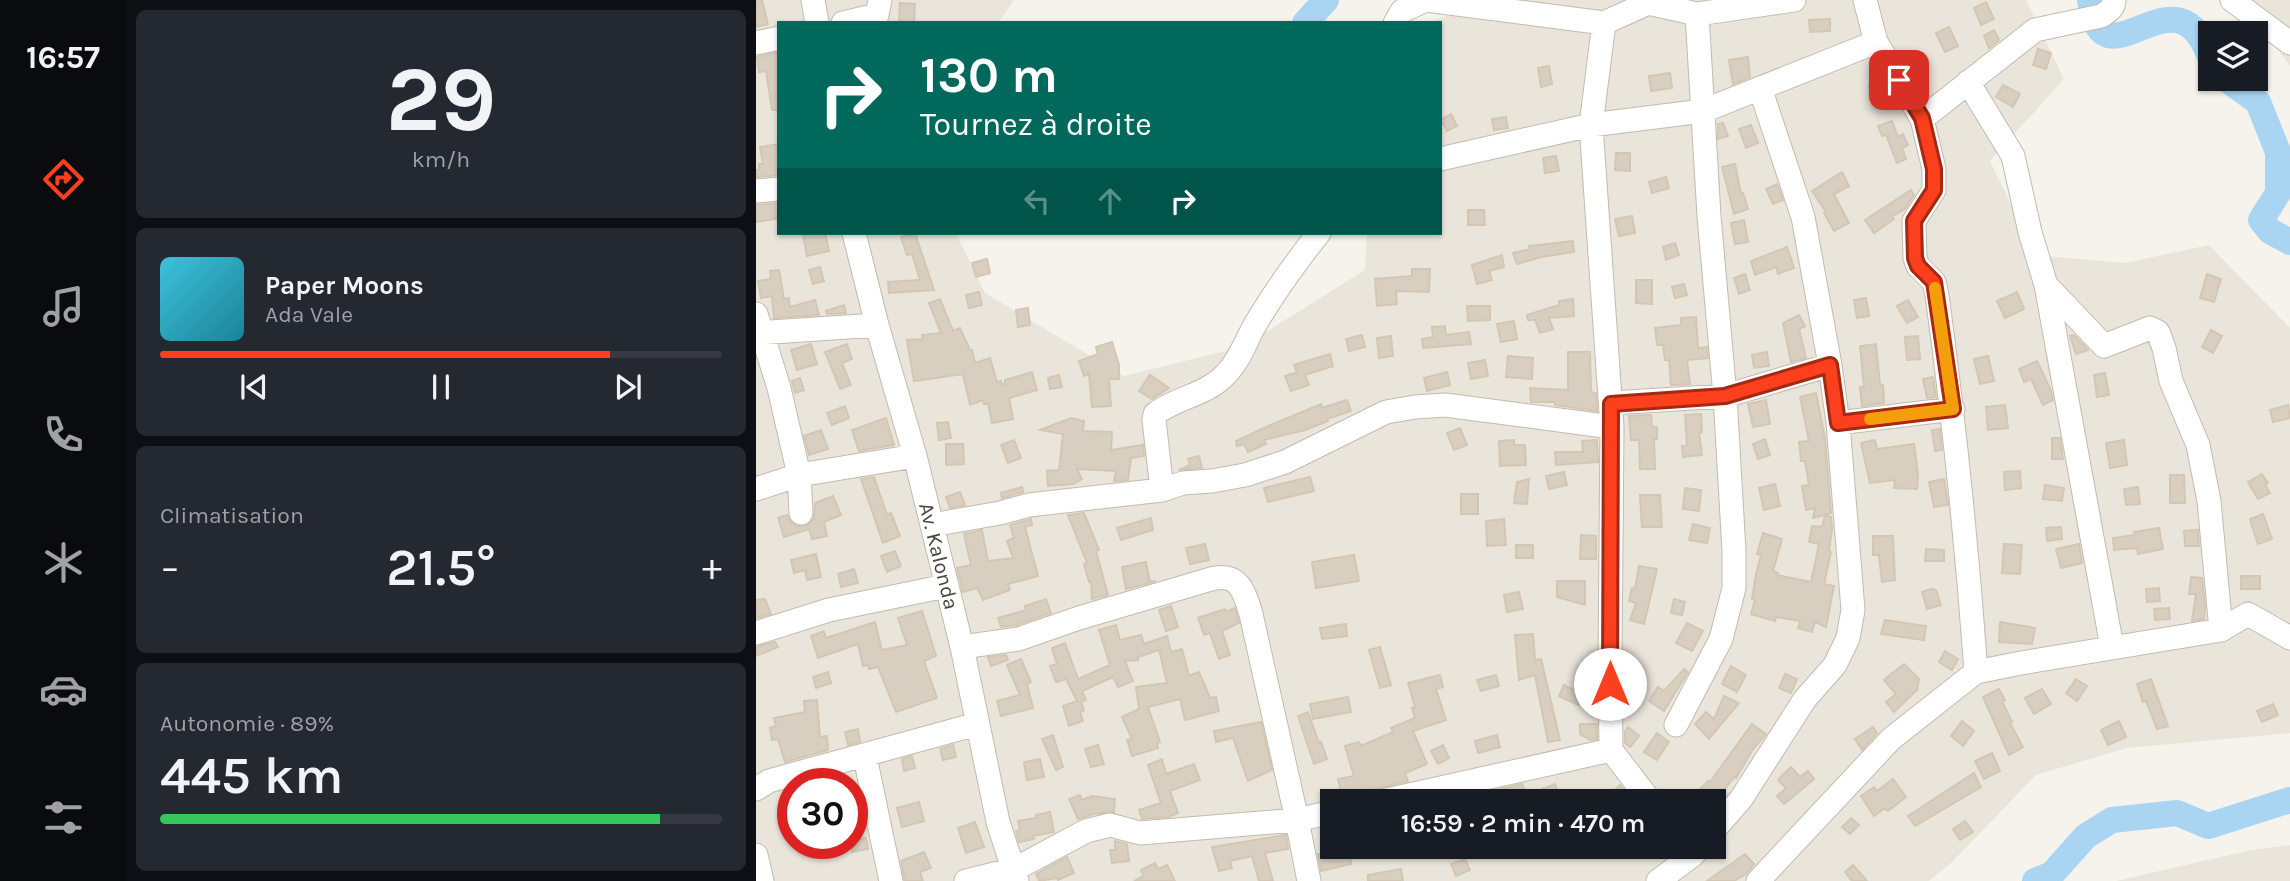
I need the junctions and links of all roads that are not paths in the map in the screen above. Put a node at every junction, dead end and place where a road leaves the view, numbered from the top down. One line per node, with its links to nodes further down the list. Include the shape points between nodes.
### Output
1 (813, 0): 8 (street)
2 (880, 0): 9 (street, via 877,15)
3 (1794, 0): 7 (street)
4 (1865, 0): 13 (street)
5 (2114, 0): 16 (street, via 2101,16 2035,30)
6 (2232, 0): 15 (street)
7 (1697, 14): 11 (street, via 1648,3); 18 (street)
8 (817, 21)
9 (852, 21)
10 (1396, 21): 11 (street, via 1402,11 1426,0)
11 (1604, 23): 20 (street)
12 (777, 38): 14 (street)
13 (1876, 42): 17 (street); 19 (street)
14 (756, 43)
15 (2290, 43)
16 (1968, 82): 19 (street); 26 (street, via 2012,156)
17 (1760, 88): 18 (street); 29 (street, via 1804,217)
18 (1703, 111): 20 (street); 30 (street)
19 (1922, 118): 32 (street, via 1934,190 1914,221 1915,258 1934,282)
20 (1591, 125): 21 (street); 31 (street)
21 (1442, 159)
22 (777, 189): 23 (street)
23 (756, 191)
24 (854, 235): 27 (street, Av. Kalonda)
25 (1317, 235): 38 (street, via 1289,270 1226,375 1207,390 1155,414)
26 (2046, 285): 42 (street, via 2104,346 2150,328 2158,332 2171,382 2197,445 2209,501); 46 (street)
27 (877, 325): 28 (street); 35 (street, Av. Kalonda)
28 (758, 327): 36 (street, via 779,388)
29 (1830, 365): 30 (street); 33 (street)
30 (1725, 396): 31 (street); 49 (street, via 1734,588 1721,639)
31 (1611, 404): 34 (street)
32 (1953, 409): 33 (street); 47 (street)
33 (1838, 423): 56 (street, via 1853,610 1848,638 1835,665 1805,699)
34 (1612, 427): 38 (street, via 1445,405 1415,407 1385,412 1285,462 1245,475); 50 (street)
35 (915, 456): 36 (street); 40 (street, Av. Kalonda)
36 (799, 475): 37 (street); 39 (street)
37 (756, 489)
38 (1162, 490): 40 (street, via 1029,505)
39 (801, 513)
40 (932, 525): 41 (street, Av. Kalonda)
41 (946, 586): 43 (street, via 829,610); 45 (street, Av. Kalonda)
42 (2221, 630): 44 (street, via 2248,614); 46 (street)
43 (756, 633)
44 (2290, 638)
45 (962, 647): 48 (street, Av. Kalonda); 57 (street, via 1019,639 1211,579 1232,579 1245,593 1251,614)
46 (2112, 647): 47 (street)
47 (1976, 672): 66 (street, via 1891,739)
48 (977, 724): 51 (street); 60 (street, Av. Kalonda, via 998,822)
49 (1675, 725)
50 (1611, 750): 53 (street); 54 (street)
51 (865, 757): 52 (street, via 769,781); 62 (street)
52 (756, 789)
53 (1436, 789)
54 (1641, 789)
55 (1320, 815): 57 (street)
56 (1726, 816)
57 (1297, 820): 60 (street, via 1140,833 1110,825 1086,831); 64 (street)
58 (756, 855): 61 (street)
59 (1683, 859): 65 (street)
60 (1016, 875): 63 (street)
61 (762, 881)
62 (891, 881)
63 (967, 881)
64 (1309, 881)
65 (1658, 881)
66 (1758, 881)

